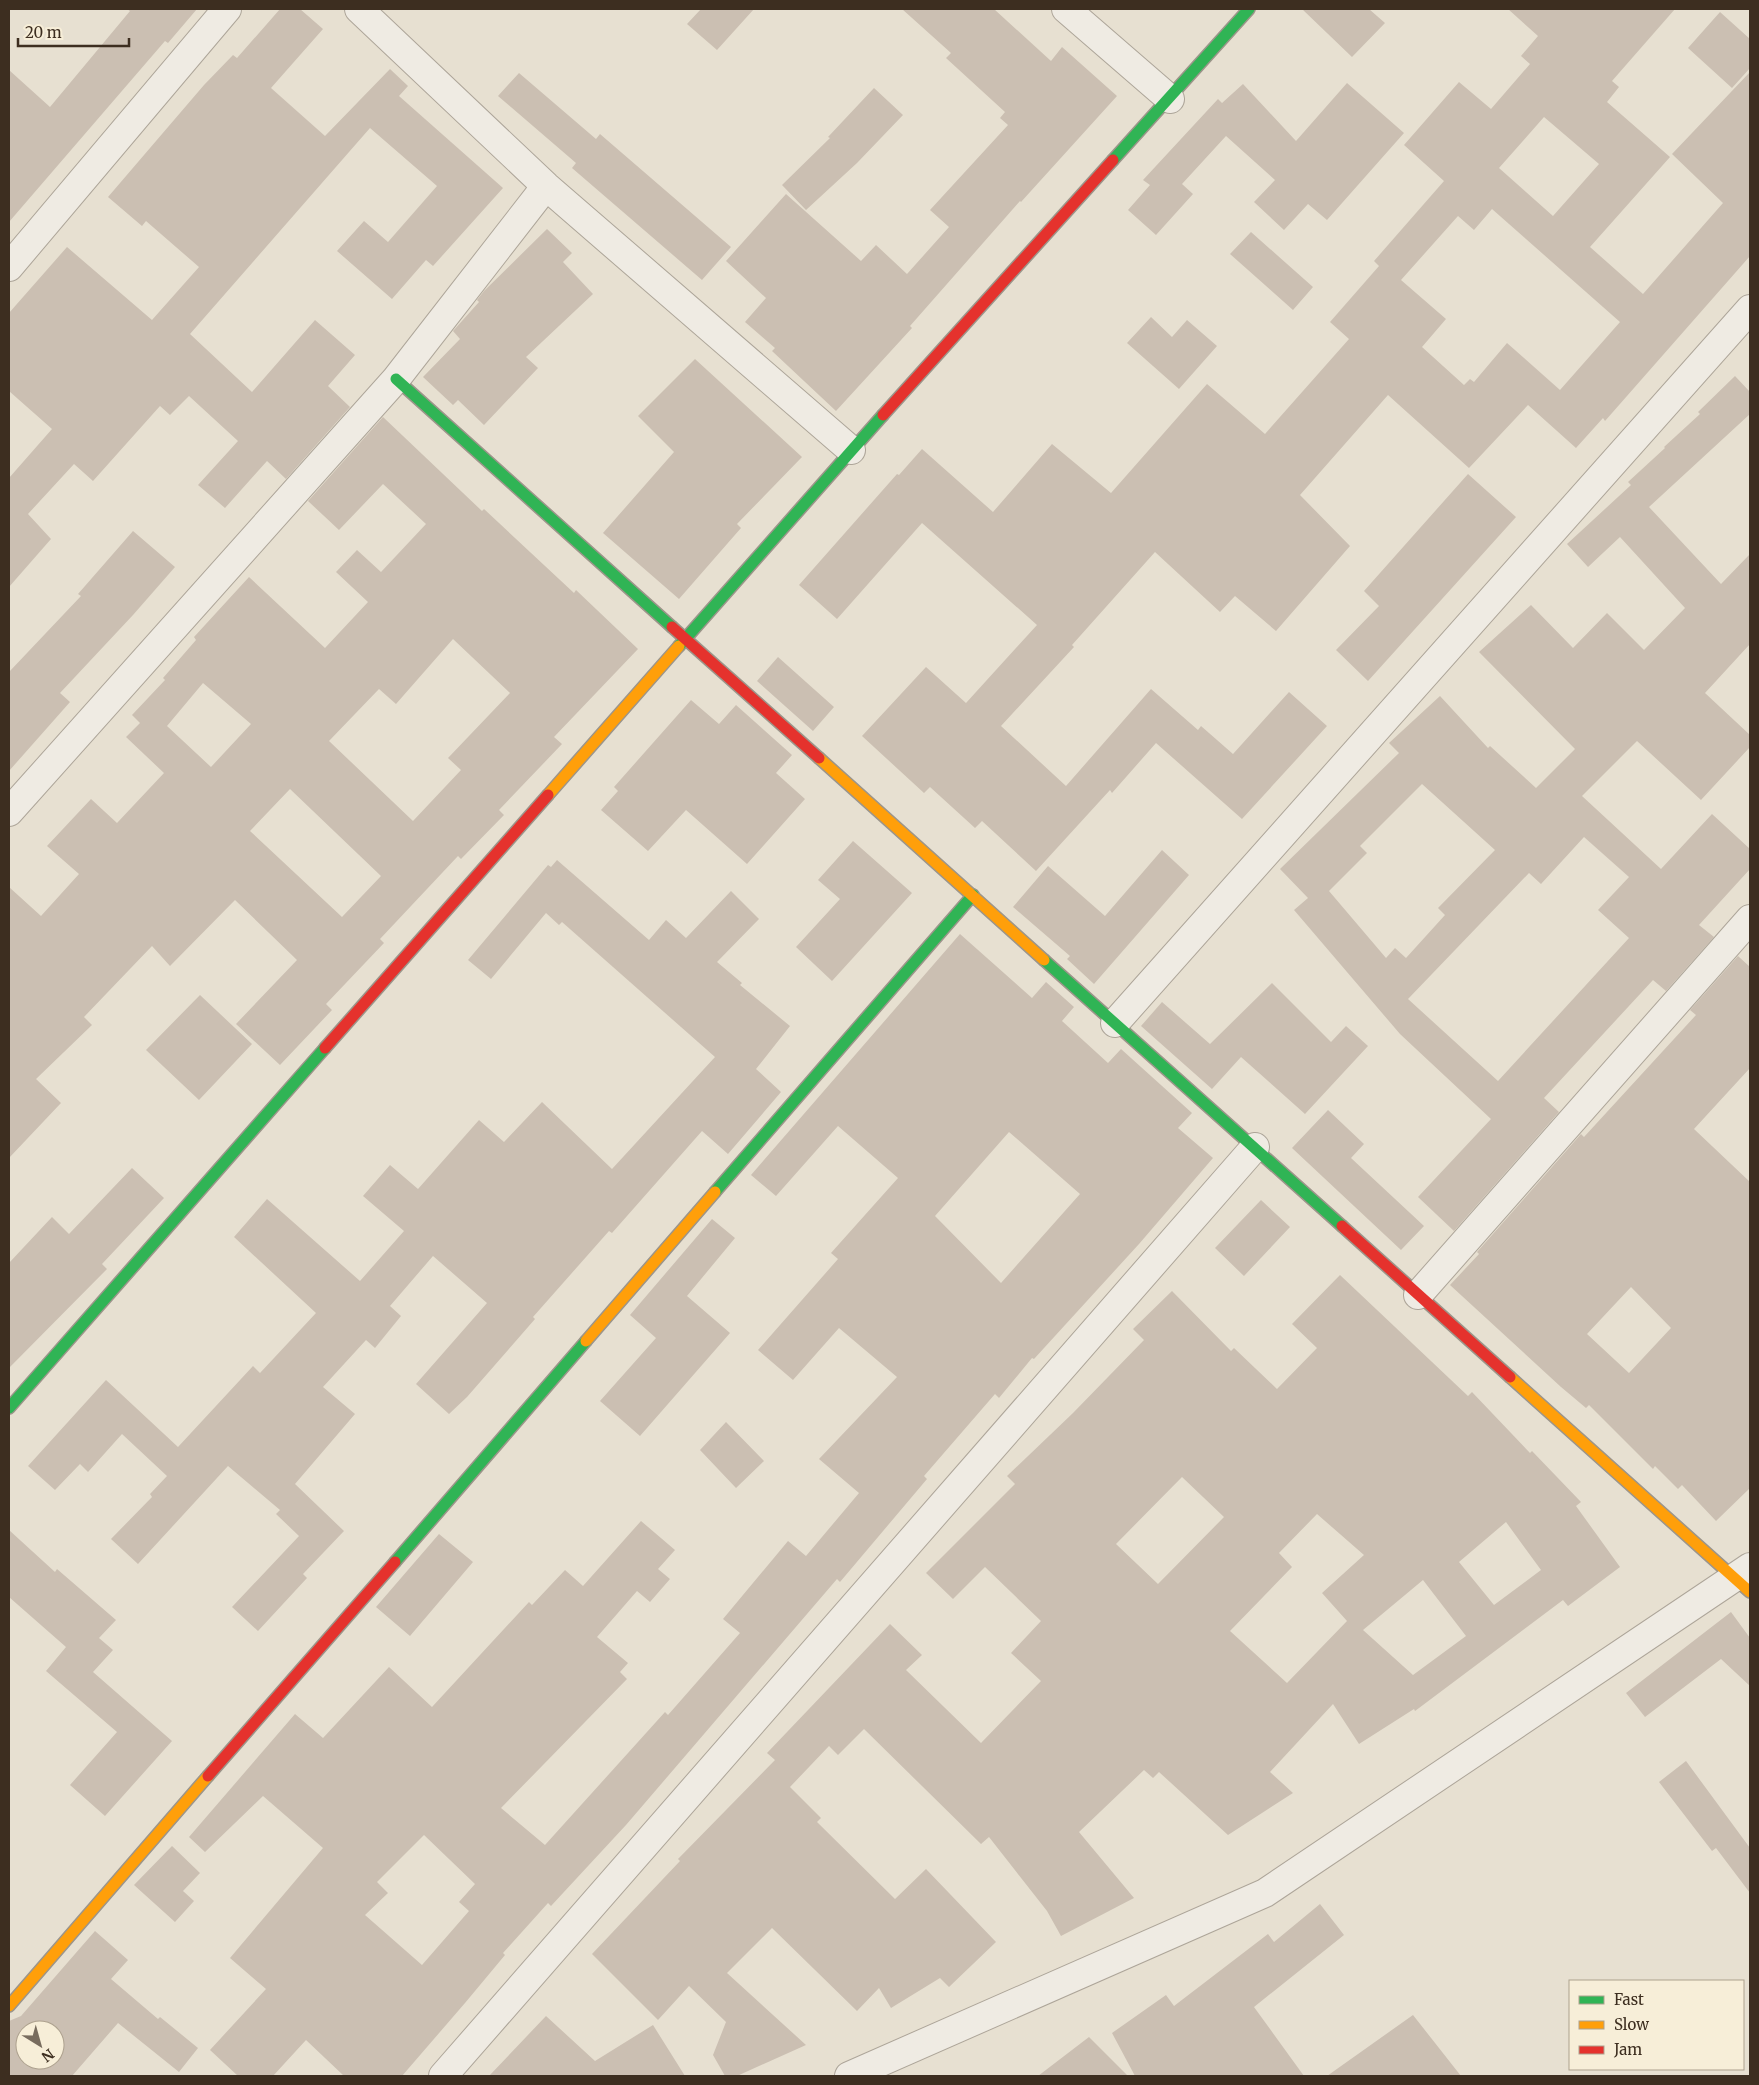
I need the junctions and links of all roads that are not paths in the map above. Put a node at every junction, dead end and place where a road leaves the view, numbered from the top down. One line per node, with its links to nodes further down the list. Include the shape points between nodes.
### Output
1 (226, 9): 7 (street)
2 (359, 9): 6 (street)
3 (1066, 9): 5 (street)
4 (1249, 9): 5 (street)
5 (1170, 99): 10 (street)
6 (546, 186): 9 (street); 10 (street)
7 (9, 267)
8 (1750, 310): 15 (street)
9 (396, 379): 11 (street); 12 (street)
10 (852, 450): 11 (street)
11 (686, 638): 13 (street); 18 (street)
12 (9, 812)
13 (973, 895): 15 (street); 20 (street)
14 (1750, 919): 17 (street)
15 (1115, 1023): 16 (street)
16 (1255, 1147): 17 (street); 21 (street)
17 (1418, 1295): 19 (street)
18 (9, 1408)
19 (1745, 1579): 22 (street, via 1265,1893)
20 (9, 2006)
21 (443, 2076)
22 (849, 2076)

